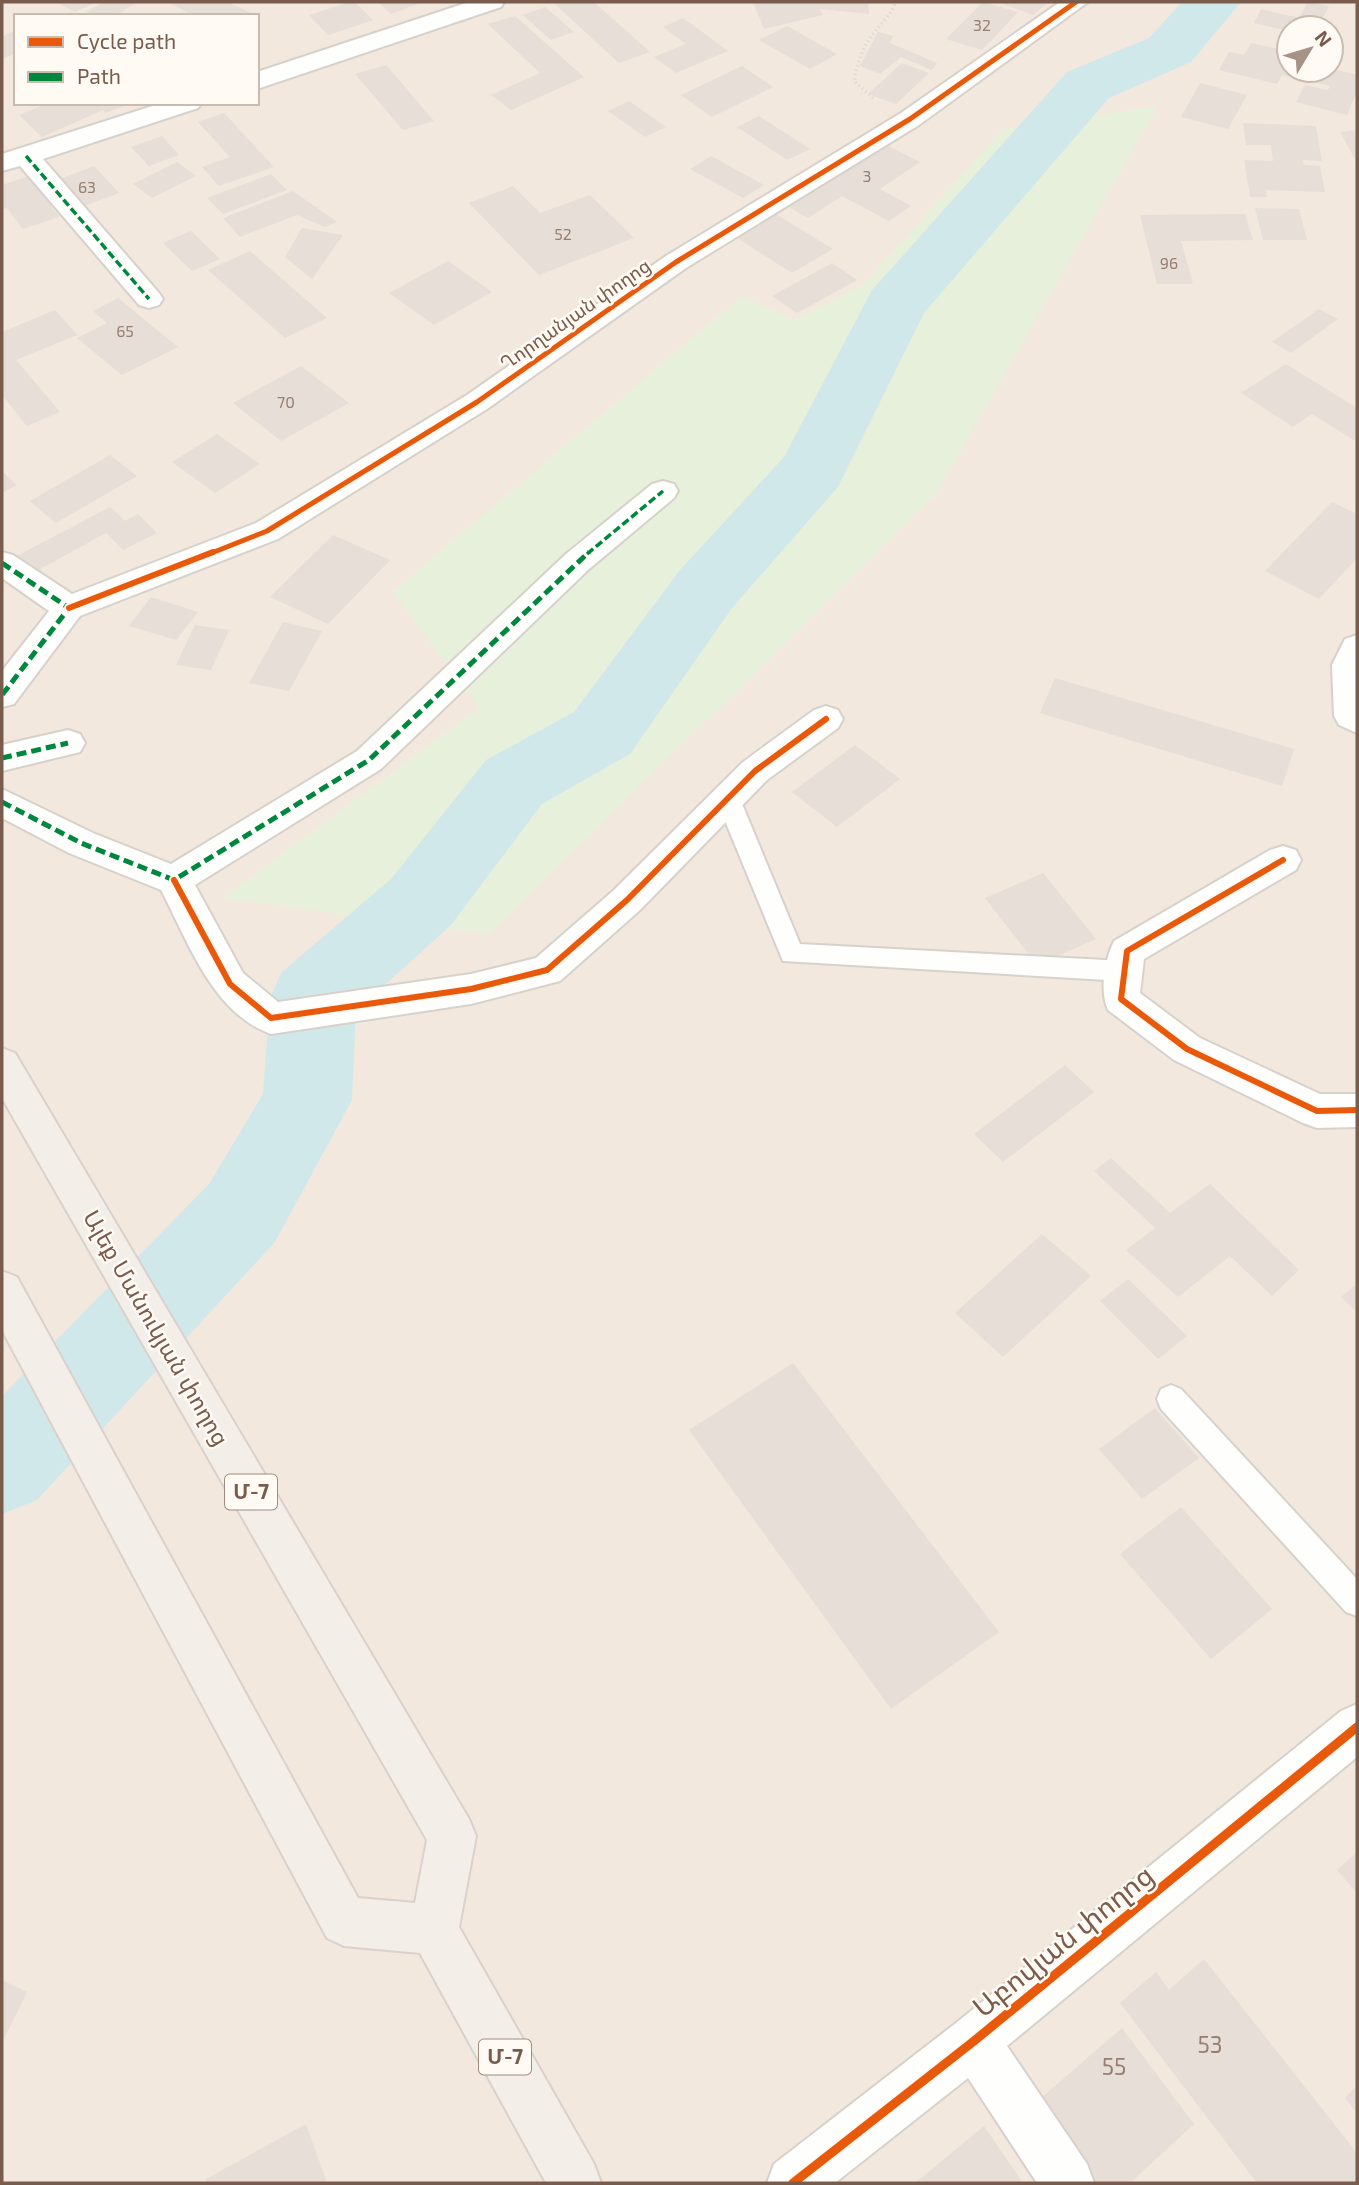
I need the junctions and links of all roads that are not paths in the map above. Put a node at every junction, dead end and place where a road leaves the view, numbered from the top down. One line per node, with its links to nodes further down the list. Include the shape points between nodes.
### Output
1 (492, 2): 3 (street)
2 (1076, 2): 9 (street, Ղորղանյան փողոց, via 910,119 676,262 477,402 267,531)
3 (259, 80)
4 (183, 105): 5 (street)
5 (14, 160): 6 (street)
6 (149, 299)
7 (663, 491): 19 (street, via 578,562 369,760)
8 (2, 563): 9 (street)
9 (69, 608): 11 (street)
10 (1357, 647): 13 (street, via 1349,665 1351,716)
11 (2, 695)
12 (827, 719): 16 (street, via 755,771)
13 (1357, 720)
14 (68, 743): 15 (street)
15 (2, 758)
16 (729, 799): 19 (street, via 627,900 547,970 412,998 271,1018 230,984); 20 (lane, via 792,954)
17 (2, 802): 19 (street, via 81,843)
18 (1283, 860): 20 (street, via 1127,951)
19 (174, 880)
20 (1124, 971): 22 (street, via 1121,999 1188,1049 1317,1111)
21 (2, 1064): 27 (main road, Ալեք Մանուկյան փողոց / Մ-7, via 452,1836)
22 (1357, 1111)
23 (2, 1290): 27 (main road, via 344,1921)
24 (1171, 1399): 25 (lane)
25 (1357, 1601)
26 (1357, 1727): 28 (street, Աբովյան փողոց)
27 (434, 1930): 29 (main road, Մ-7)
28 (974, 2041): 30 (street, Աբովյան փողոց); 31 (street)
29 (575, 2183)
30 (793, 2183)
31 (1068, 2183)

